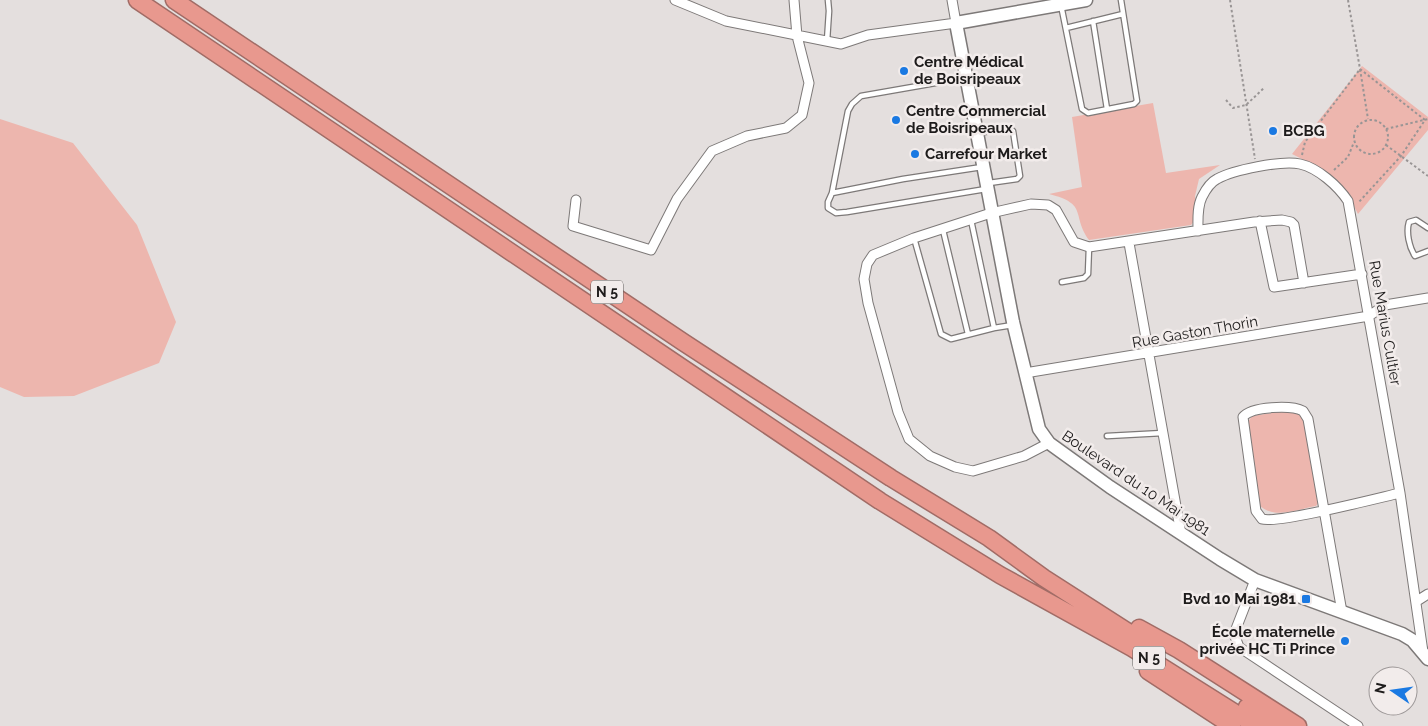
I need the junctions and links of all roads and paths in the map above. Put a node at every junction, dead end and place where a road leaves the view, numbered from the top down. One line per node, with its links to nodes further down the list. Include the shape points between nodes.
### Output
1 (137, 0): 69 (highway, N 5, via 880,501)
2 (174, 0): 66 (highway, N 5, via 683,342 989,538)
3 (675, 0): 16 (street, via 726,21)
4 (794, 0): 16 (street)
5 (828, 0): 17 (lane)
6 (952, 0): 14 (street)
7 (1086, 0): 11 (street)
8 (1121, 0): 12 (lane)
9 (1230, 0): 22 (path)
10 (1348, 0): 18 (path)
11 (1061, 4): 14 (street); 15 (lane)
12 (1123, 14): 13 (lane); 23 (lane, via 1137,98 1134,104)
13 (1093, 21): 15 (lane); 23 (lane)
14 (956, 22): 17 (street, via 868,35 841,44); 19 (street, Boulevard du 10 Mai 1981)
15 (1066, 28): 23 (lane, via 1082,109 1088,112)
16 (797, 36): 17 (street); 38 (street, via 810,83 802,115 786,128 747,136 712,151 677,199 651,250 572,226)
17 (827, 41)
18 (1360, 69): 24 (path); 25 (path); 31 (path, via 1305,142)
19 (966, 78): 27 (street, Boulevard du 10 Mai 1981); 37 (lane, via 856,99 848,111)
20 (1264, 88): 22 (path)
21 (1226, 100): 22 (path, via 1232,108)
22 (1246, 105): 33 (path)
23 (1107, 109)
24 (1426, 119): 26 (path); 30 (path)
25 (1368, 120): 26 (path, via 1379,121); 28 (path, via 1358,125)
26 (1386, 129): 29 (path)
27 (977, 133): 32 (street, Boulevard du 10 Mai 1981); 36 (lane, via 1012,130 1018,156 1021,173 1017,178)
28 (1354, 142): 29 (path, via 1366,153 1377,153); 35 (path, via 1348,157)
29 (1386, 145): 30 (path)
30 (1401, 156): 34 (path); 39 (path)
31 (1299, 164): 33 (street, Rue Marius Cultier); 35 (street, Rue Marius Cultier, via 1314,169)
32 (983, 166): 36 (street, Boulevard du 10 Mai 1981); 37 (lane)
33 (1256, 168): 45 (street, Rue Marius Cultier, via 1216,180 1202,197)
34 (1428, 176)
35 (1325, 178): 39 (street, Rue Marius Cultier, via 1340,190)
36 (987, 186): 37 (lane, via 836,213 828,208); 40 (street, Boulevard du 10 Mai 1981)
37 (832, 193)
38 (576, 200)
39 (1351, 210): 50 (street, Rue Marius Cultier)
40 (991, 213): 41 (street); 48 (street, via 1031,204 1048,205 1062,218 1074,242); 55 (street, Boulevard du 10 Mai 1981)
41 (971, 220): 44 (street); 56 (lane)
42 (1260, 221): 45 (street); 52 (street, via 1282,220 1294,226); 52 (street, via 1274,287)
43 (1428, 228): 49 (lane, via 1416,220 1409,222 1408,230 1415,256)
44 (942, 230): 46 (street); 57 (lane)
45 (1198, 231): 47 (street)
46 (910, 239): 57 (lane, via 941,334 951,339); 62 (street, via 873,254 866,264 864,280 896,403 909,439 930,456 973,471 1024,456)
47 (1129, 243): 48 (street); 58 (street)
48 (1089, 247): 51 (lane, via 1086,277)
49 (1428, 251)
50 (1362, 274): 52 (street); 54 (street, Rue Marius Cultier)
51 (1062, 282)
52 (1304, 283)
53 (1428, 298): 54 (street, Rue Gaston Thorin, via 1386,305)
54 (1369, 316): 58 (street, Rue Gaston Thorin); 63 (street, Rue Marius Cultier)
55 (1014, 325): 56 (lane); 59 (street, Boulevard du 10 Mai 1981)
56 (994, 328): 57 (lane)
57 (968, 334)
58 (1149, 354): 59 (street, Rue Gaston Thorin); 60 (street)
59 (1025, 373): 62 (street, Boulevard du 10 Mai 1981, via 1039,430)
60 (1163, 433): 61 (lane); 65 (street)
61 (1107, 436)
62 (1049, 443): 65 (street, Boulevard du 10 Mai 1981)
63 (1400, 493): 64 (street); 70 (street, Rue Marius Cultier)
64 (1323, 510): 64 (street, via 1308,419 1303,411 1290,407 1245,414 1243,427 1258,516 1271,521); 71 (street)
65 (1181, 534): 67 (street, Boulevard du 10 Mai 1981)
66 (1044, 578): 75 (highway, N 5); 76 (highway, via 1179,650)
67 (1256, 580): 71 (street, Boulevard du 10 Mai 1981); 77 (street, via 1234,634 1239,647)
68 (1428, 594): 70 (street)
69 (1039, 597): 73 (highway); 74 (highway, N 5, via 1132,648)
70 (1417, 601): 72 (street, Rue Marius Cultier)
71 (1342, 612): 72 (street, Boulevard du 10 Mai 1981, via 1402,634 1412,640)
72 (1425, 656)
73 (1232, 726)
74 (1256, 726)
75 (1276, 726)
76 (1298, 726)
77 (1358, 726)

